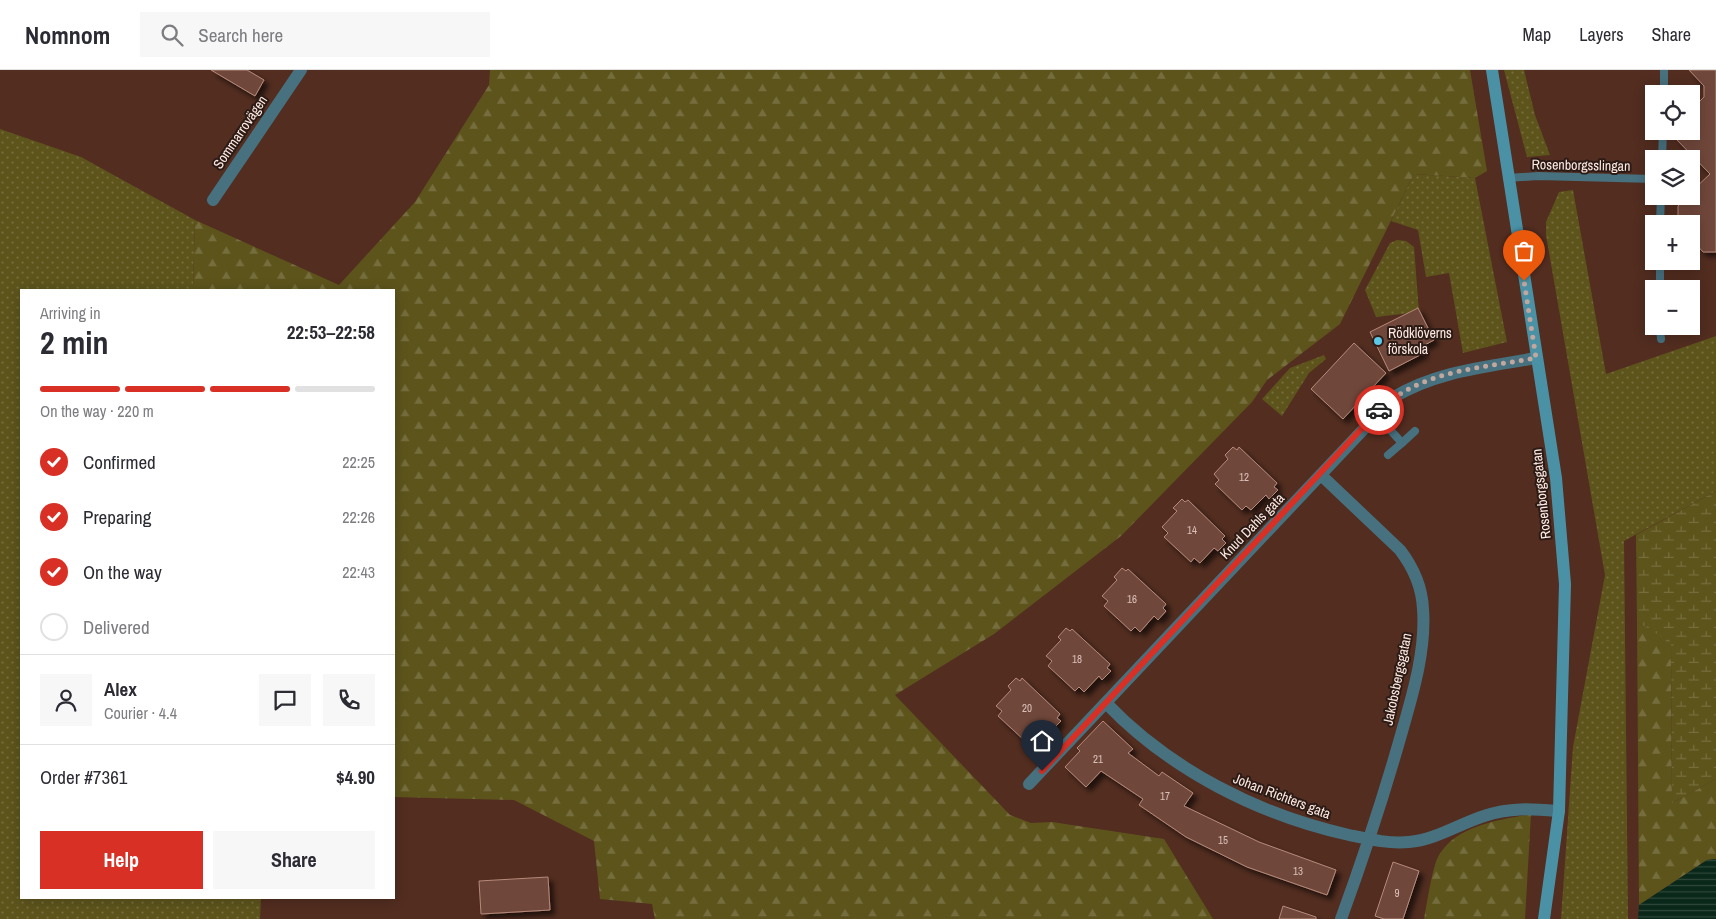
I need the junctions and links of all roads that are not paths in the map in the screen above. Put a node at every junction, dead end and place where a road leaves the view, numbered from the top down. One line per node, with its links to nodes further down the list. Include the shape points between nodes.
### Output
1 (301, 70): 7 (street, Sommarrovägen)
2 (1492, 70): 5 (street, Rosenborgsgatan)
3 (1664, 70): 4 (lane)
4 (1664, 85)
5 (1507, 178): 6 (lane, Rosenborgsslingan); 10 (street, Rosenborgsgatan)
6 (1645, 179)
7 (213, 200)
8 (1661, 335): 9 (lane)
9 (1661, 339)
10 (1536, 358): 11 (street, Knud Dahls gata, via 1448,374 1414,385 1394,397); 18 (street, Rosenborgsgatan, via 1556,478 1564,584)
11 (1376, 414): 13 (lane); 15 (street, Knud Dahls gata)
12 (1415, 431): 13 (lane)
13 (1402, 443): 14 (lane)
14 (1388, 455)
15 (1321, 475): 16 (street, Knud Dahls gata); 19 (street, Jakobsbergsgatan, via 1400,550 1416,579 1423,608 1420,653 1411,698)
16 (1106, 703): 17 (street, Knud Dahls gata); 19 (street, Johan Richters gata, via 1123,722 1223,790 1310,826)
17 (1029, 784)
18 (1559, 811): 19 (street, Johan Richters gata, via 1517,808 1409,842); 21 (street, Rosenborgsgatan)
19 (1368, 839): 20 (street, Jakobsbergsgatan)
20 (1341, 919)
21 (1544, 919)

